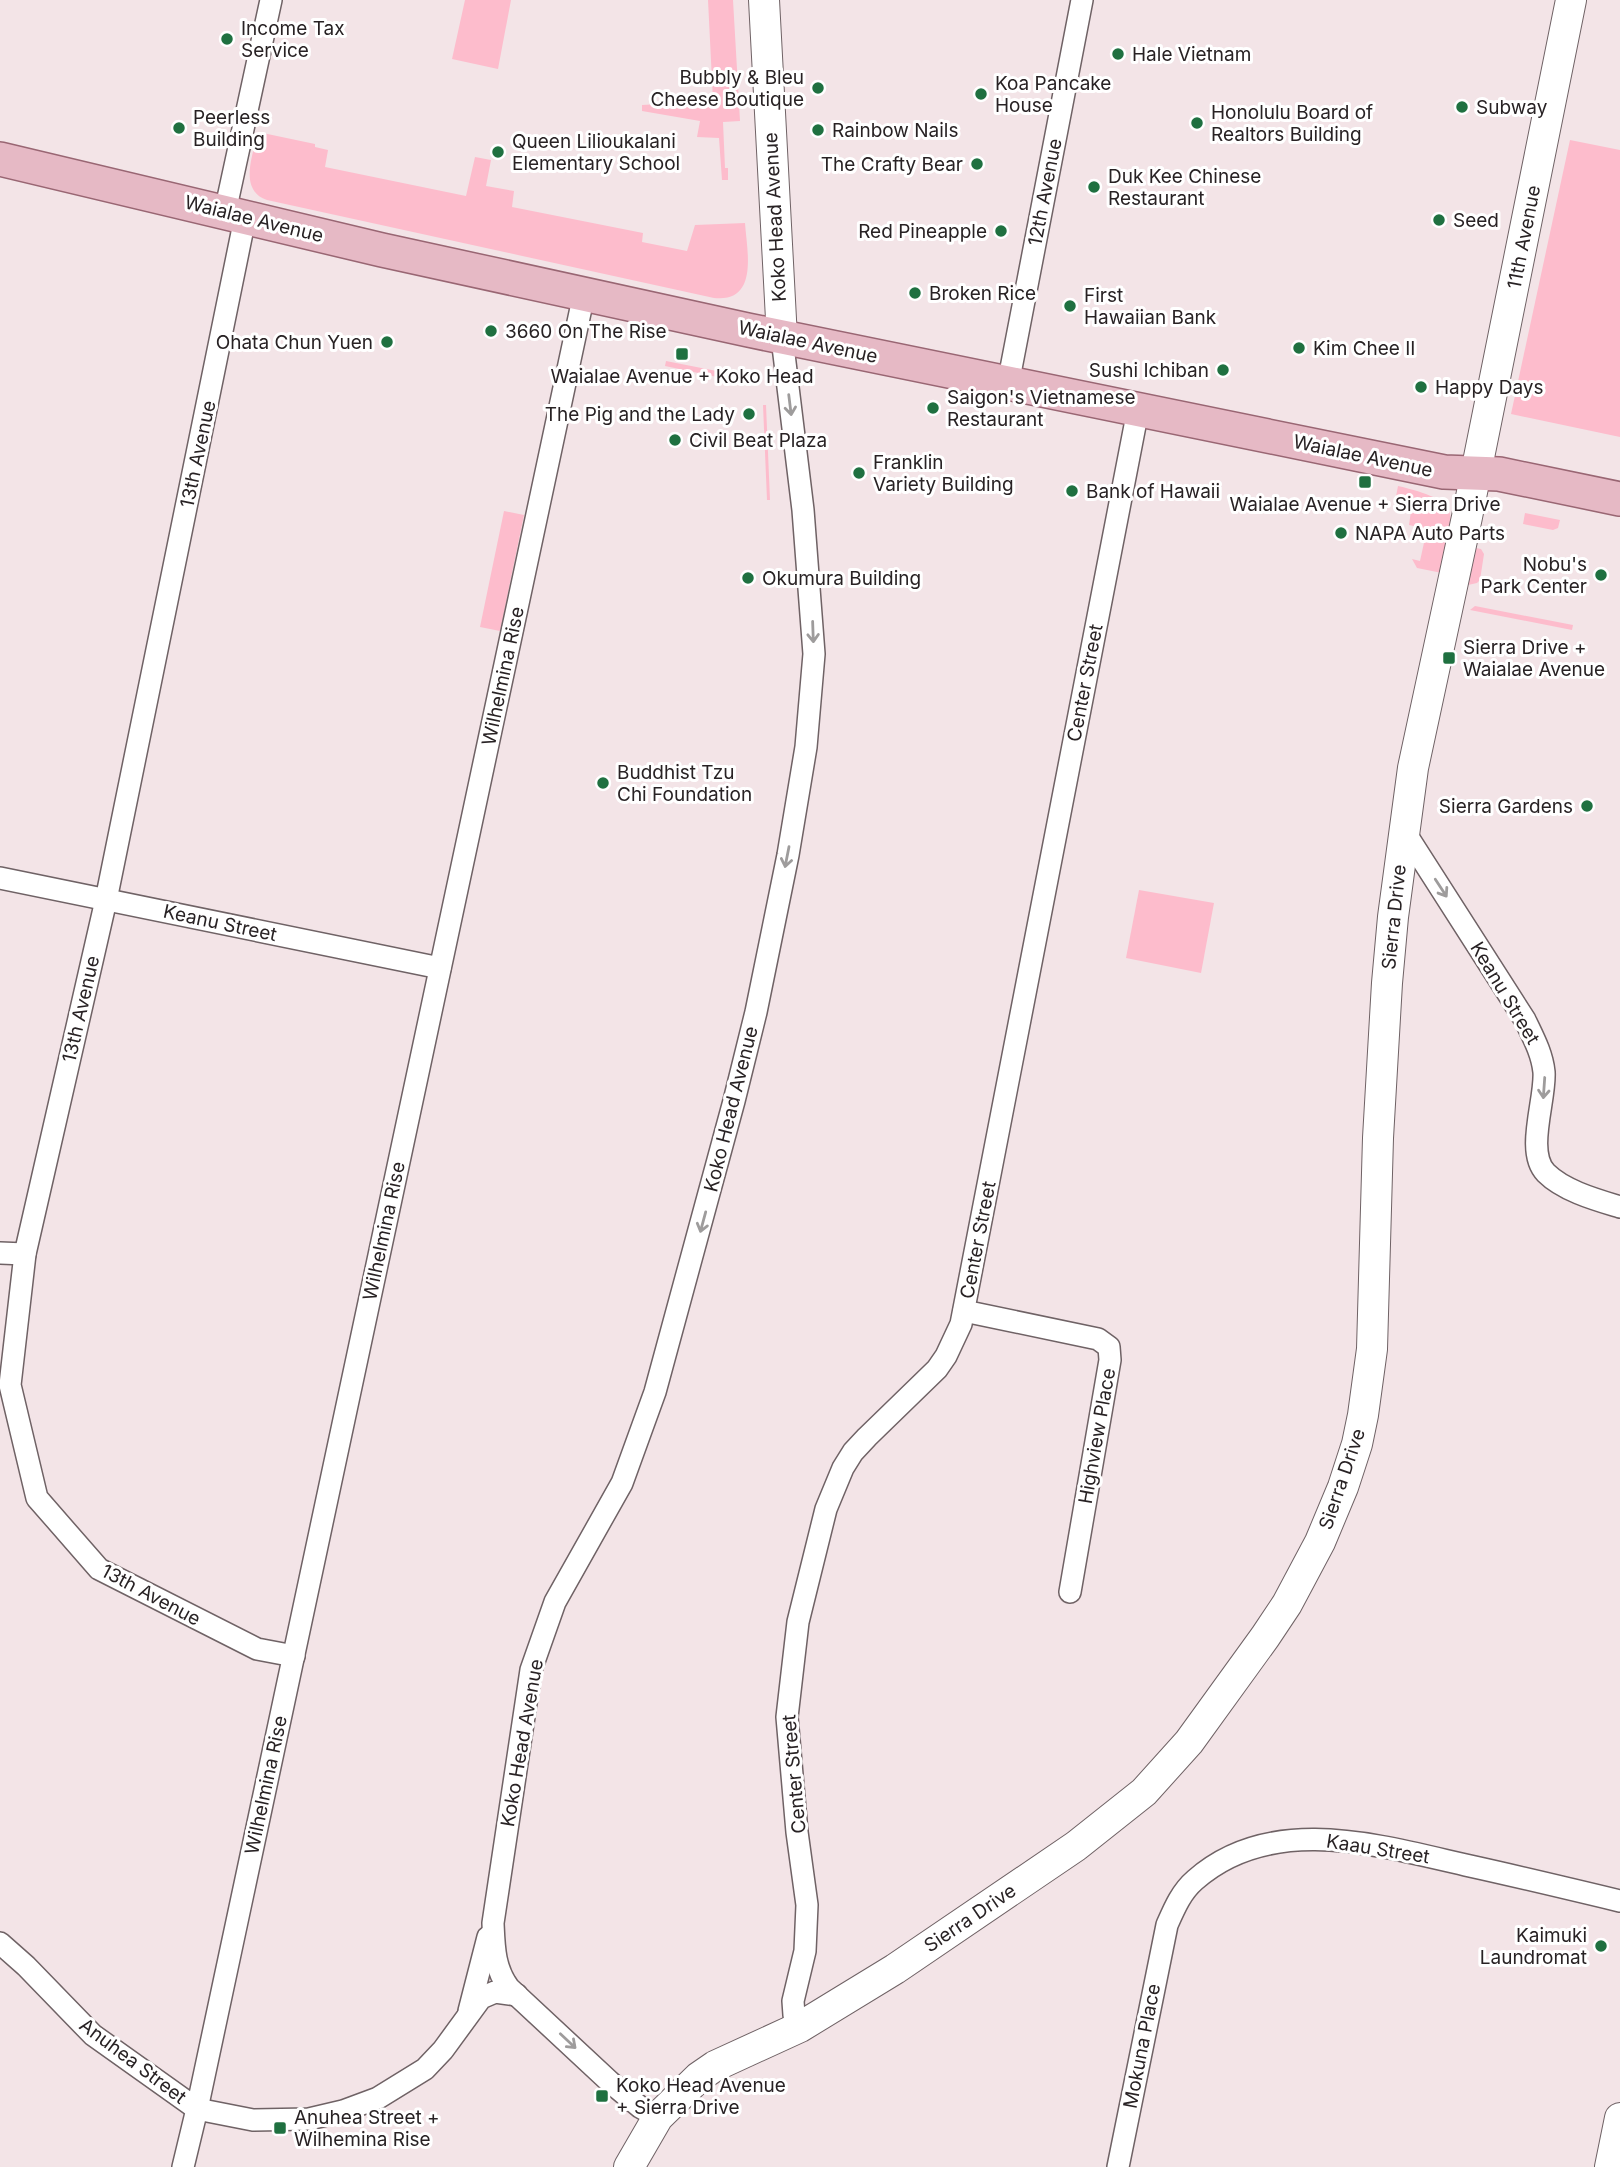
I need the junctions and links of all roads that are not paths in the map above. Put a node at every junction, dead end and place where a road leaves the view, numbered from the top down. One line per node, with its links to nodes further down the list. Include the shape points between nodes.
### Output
1 (271, 0): 6 (street, 13th Avenue)
2 (764, 0): 8 (street, Koko Head Avenue)
3 (1082, 0): 9 (street, 12th Avenue)
4 (1571, 0): 11 (street, 11th Avenue)
5 (0, 159): 6 (main road, Waialae Avenue)
6 (235, 215): 7 (main road, Waialae Avenue); 15 (street, 13th Avenue)
7 (584, 294): 8 (main road, Waialae Avenue); 16 (street, Wilhelmina Rise)
8 (782, 338): 9 (main road, Waialae Avenue); 24 (street, Koko Head Avenue, one-way to 24, via 804,520 814,654 806,747 790,843 750,1037 655,1392 622,1483 555,1602 531,1670)
9 (1008, 384): 10 (main road, Waialae Avenue)
10 (1138, 410): 11 (main road, Waialae Avenue, via 1444,472); 20 (street, Center Street)
11 (1476, 474): 12 (main road, Waialae Avenue, via 1499,474); 13 (street, Sierra Drive, via 1413,768)
12 (1620, 499)
13 (1404, 831): 17 (street, Keanu Street, one-way to 17, via 1535,1039 1544,1076 1536,1147 1541,1166 1564,1185); 29 (street, Sierra Drive, via 1385,1019 1367,1383 1350,1466 1315,1552 1265,1637 1189,1742 1143,1792 1065,1854)
14 (0, 878): 15 (street, Keanu Street)
15 (106, 900): 16 (street, Keanu Street); 19 (street, 13th Avenue)
16 (440, 968): 22 (street, Wilhelmina Rise)
17 (1620, 1208)
18 (0, 1253): 19 (street)
19 (25, 1254): 22 (street, 13th Avenue, via 10,1385 37,1498 99,1569 257,1648)
20 (964, 1311): 21 (street, Highview Place, via 1098,1339 1109,1347); 29 (street, Center Street, via 942,1363 867,1437 843,1468 826,1508 798,1622 787,1717 807,1905 805,1951 793,2001)
21 (1070, 1592)
22 (294, 1656): 30 (street, Wilhelmina Rise)
23 (1620, 1901): 25 (street, Kaau Street, via 1401,1850 1312,1838 1277,1841 1219,1864 1194,1881)
24 (496, 1902): 27 (street, Koko Head Avenue, via 495,1958 505,1983); 28 (street, Anuhea Street)
25 (1167, 1925): 35 (street, Mokuna Place)
26 (0, 1943): 30 (street, Anuhea Street, via 93,2035)
27 (517, 1995): 28 (street, Anuhea Street, via 487,1995); 31 (street, Koko Head Avenue, one-way to 31, via 610,2082)
28 (467, 2017): 30 (street, Anuhea Street, via 425,2069 353,2108 309,2119 274,2120)
29 (800, 2027): 31 (street, Sierra Drive, via 715,2066)
30 (197, 2109): 33 (street, Wilhelmina Rise)
31 (658, 2117): 34 (street, Sierra Drive)
32 (1620, 2118): 36 (street)
33 (183, 2167)
34 (629, 2167)
35 (1118, 2167)
36 (1610, 2167)

